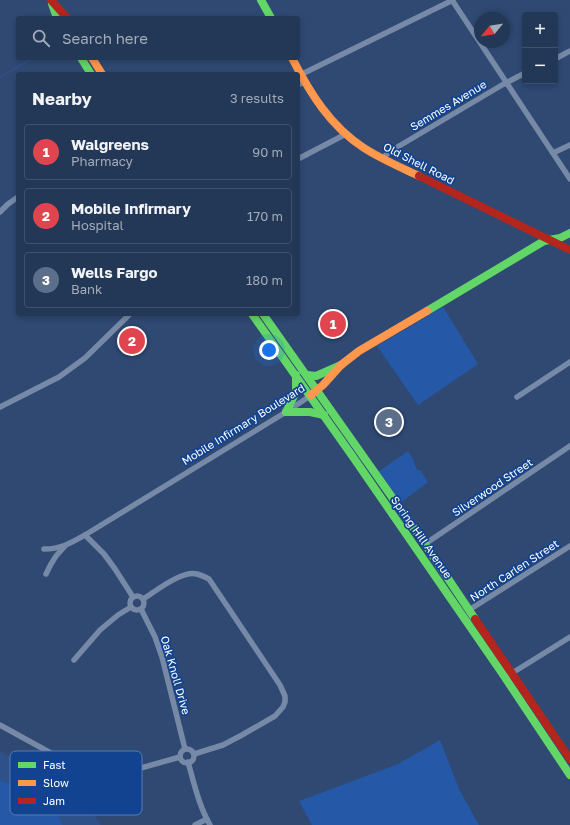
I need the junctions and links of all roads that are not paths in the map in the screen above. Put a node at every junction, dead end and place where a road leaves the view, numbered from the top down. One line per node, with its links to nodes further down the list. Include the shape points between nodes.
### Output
1 (50, 0): 4 (main road); 5 (main road)
2 (261, 0): 6 (main road)
3 (452, 0): 16 (street); 17 (street)
4 (56, 16)
5 (65, 16)
6 (270, 16)
7 (570, 51): 8 (street)
8 (558, 57)
9 (82, 60): 12 (main road)
10 (93, 60): 13 (main road)
11 (293, 60): 14 (main road, Old Shell Road)
12 (90, 72)
13 (101, 72)
14 (298, 72)
15 (522, 74): 17 (street, Semmes Avenue)
16 (301, 80): 18 (main road, Old Shell Road, via 329,117)
17 (506, 82): 20 (street); 22 (street, Semmes Avenue)
18 (346, 134): 21 (street); 22 (main road, Old Shell Road)
19 (570, 145): 20 (street)
20 (553, 153): 23 (street)
21 (300, 158)
22 (383, 158): 27 (main road, Old Shell Road)
23 (570, 179)
24 (16, 198): 25 (street)
25 (0, 212)
26 (570, 233): 27 (main road, Mobile Infirmary Boulevard)
27 (550, 240): 28 (main road, Old Shell Road); 33 (main road, Mobile Infirmary Boulevard, via 542,242 359,351)
28 (570, 250)
29 (128, 316): 39 (street, via 85,358 59,377)
30 (253, 316): 34 (main road, Spring Hill Avenue)
31 (264, 316): 35 (main road, Spring Hill Avenue)
32 (570, 362): 38 (street)
33 (341, 365): 35 (main road, via 316,376); 36 (main road, Mobile Infirmary Boulevard)
34 (296, 374): 37 (main road, Spring Hill Avenue); 40 (main road, via 296,392)
35 (307, 375): 36 (main road, Spring Hill Avenue)
36 (317, 390): 37 (main road, Mobile Infirmary Boulevard); 44 (main road, Spring Hill Avenue)
37 (310, 396): 40 (street, Mobile Infirmary Boulevard); 41 (main road, Spring Hill Avenue)
38 (517, 397)
39 (0, 408)
40 (286, 412): 41 (main road, via 304,411); 43 (street, Mobile Infirmary Boulevard)
41 (324, 415): 56 (main road, Spring Hill Avenue)
42 (570, 446): 44 (street, Silverwood Street)
43 (85, 535): 45 (street, Mobile Infirmary Boulevard); 49 (street, via 104,554)
44 (425, 544): 53 (main road, Spring Hill Avenue)
45 (65, 546): 47 (street, Mobile Infirmary Boulevard); 48 (street, Mobile Infirmary Boulevard)
46 (570, 546): 53 (street, North Carlen Street)
47 (44, 549)
48 (46, 574)
49 (134, 597): 50 (street); 51 (street, via 130,600)
50 (143, 599): 52 (street, via 144,606); 60 (street, via 185,574 196,574 209,579 285,696 283,707 275,716 224,745)
51 (131, 607): 52 (street); 55 (street, via 100,630)
52 (141, 609): 58 (street, Oak Knoll Drive, via 162,657)
53 (469, 610): 56 (main road, Spring Hill Avenue)
54 (570, 637): 56 (street)
55 (74, 660)
56 (508, 675): 62 (main road, Spring Hill Avenue); 65 (main road, Spring Hill Avenue)
57 (0, 725): 59 (street)
58 (185, 749): 60 (street, via 192,750); 61 (street)
59 (46, 751)
60 (194, 754): 63 (street, via 194,758)
61 (180, 757): 63 (street, via 184,762); 64 (street)
62 (570, 759)
63 (188, 762): 66 (street)
64 (142, 767)
65 (570, 775)
66 (208, 822): 67 (street)
67 (195, 825)

